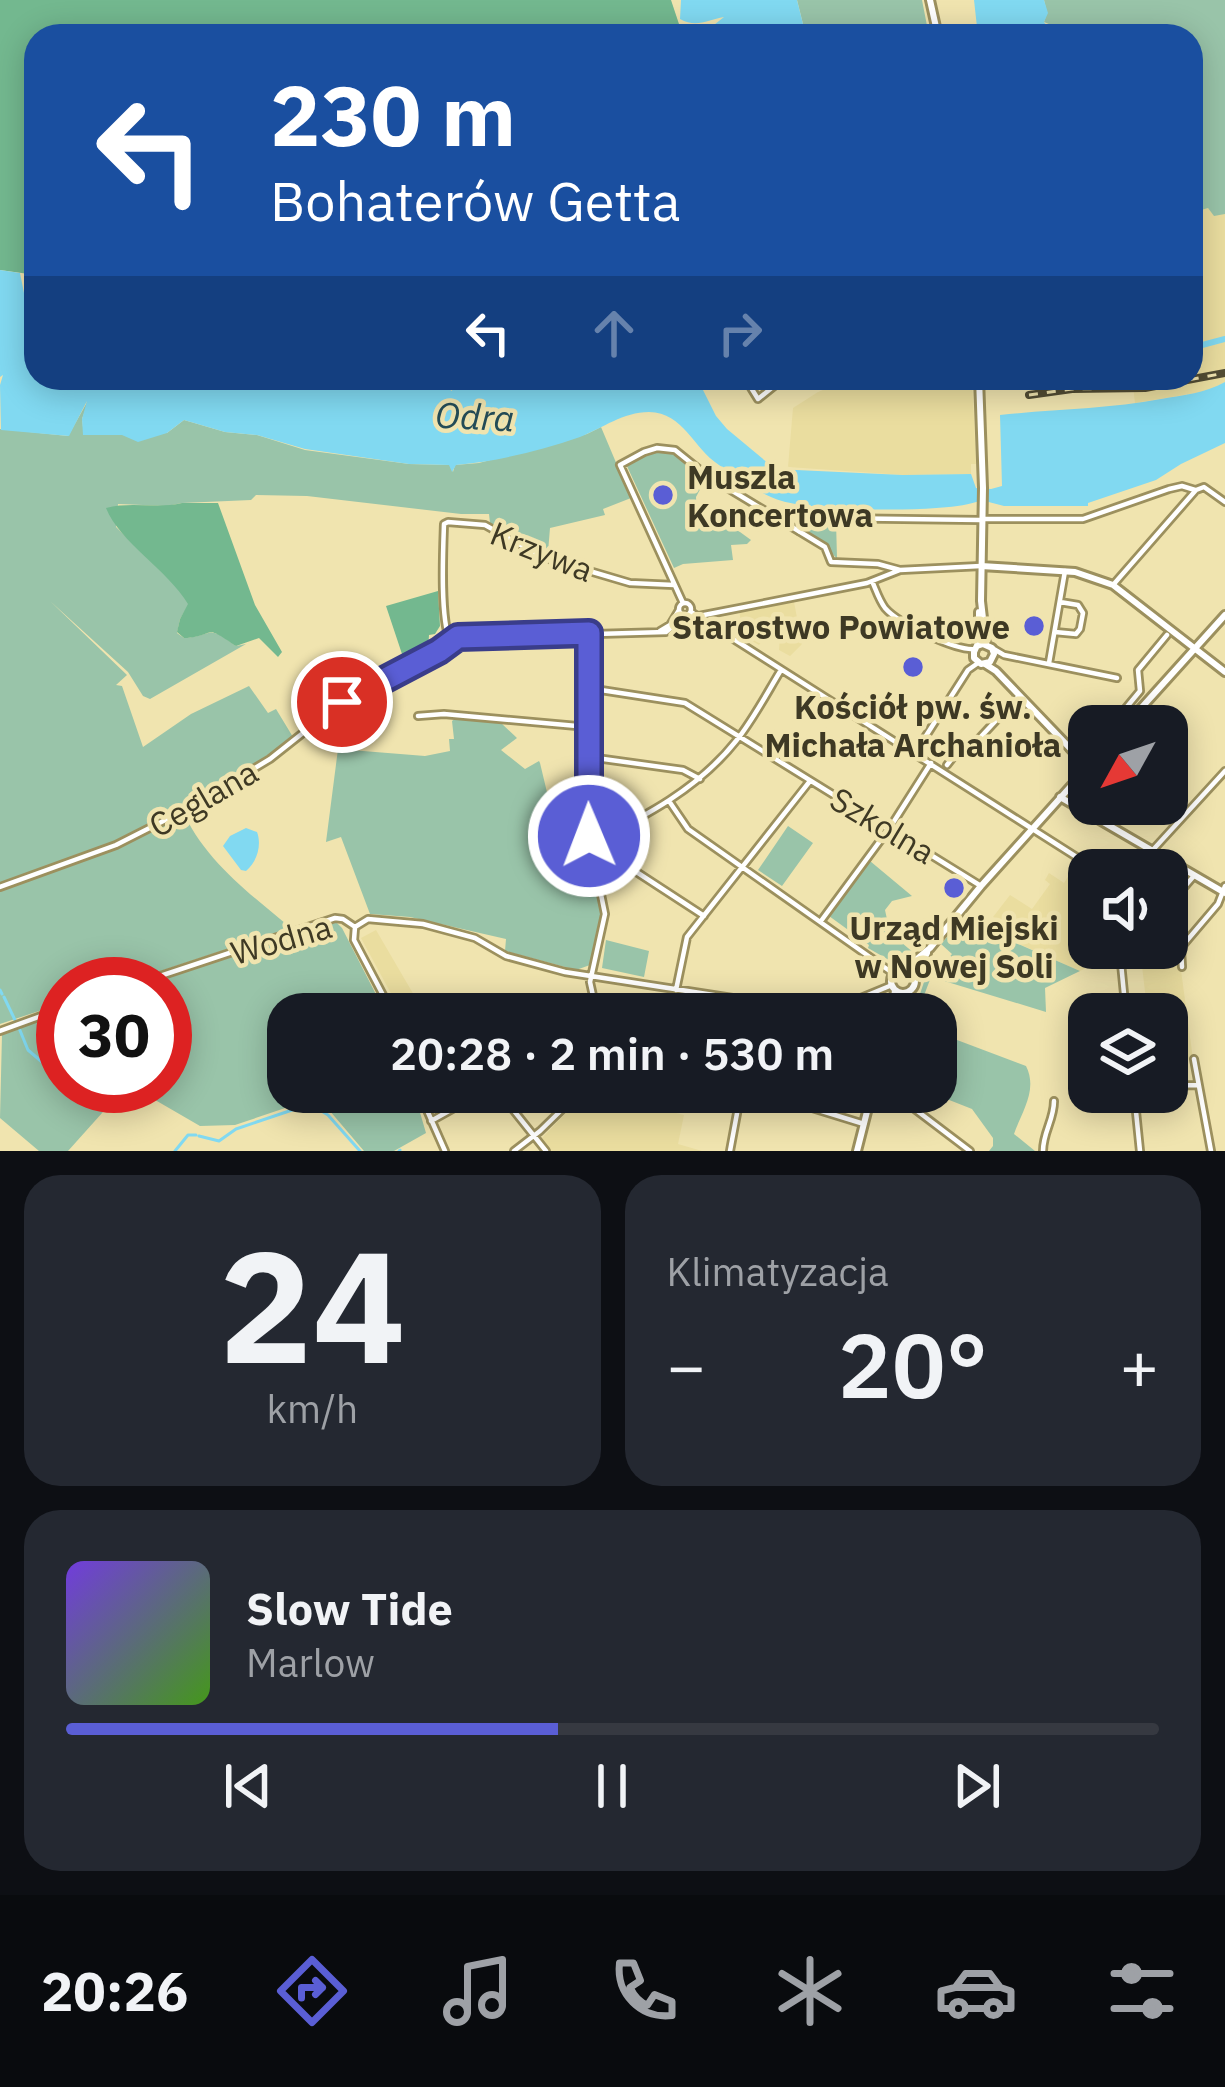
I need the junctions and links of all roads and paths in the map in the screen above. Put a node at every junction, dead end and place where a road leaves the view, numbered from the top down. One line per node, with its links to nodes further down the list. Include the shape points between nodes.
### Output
1 (979, 390): 5 (street)
2 (1196, 490): 3 (street, via 1209,488); 4 (street, via 1182,486 1083,519 827,518); 10 (street)
3 (1225, 502)
4 (799, 531): 6 (street, via 825,547 831,562); 9 (street, via 675,450 644,452 620,465)
5 (981, 566): 6 (street); 7 (street); 20 (street)
6 (900, 570): 8 (street)
7 (1065, 572): 10 (street); 11 (street)
8 (872, 581): 13 (street); 20 (street, via 896,617 957,647)
9 (674, 585): 12 (street); 19 (street, Krzywa, via 640,584 542,557 488,526 444,524)
10 (1113, 585): 21 (street)
11 (1060, 602): 16 (street); 16 (street, via 1082,610 1081,629)
12 (681, 606): 13 (street); 15 (street)
13 (691, 615): 15 (street); 25 (street)
14 (1225, 615): 21 (street)
15 (660, 631): 17 (street)
16 (1055, 632): 24 (street)
17 (589, 633): 19 (street); 28 (street)
18 (1167, 635): 30 (street, via 1138,670 1139,691)
19 (450, 641): 57 (street, Ceglana, via 342,702 271,759 185,810)
20 (983, 647): 22 (street); 23 (street); 23 (street, via 974,658)
21 (1195, 648): 26 (street); 31 (street)
22 (1004, 655): 23 (street); 24 (street)
23 (985, 662): 35 (street); 36 (street, via 968,670)
24 (1048, 663): 27 (street)
25 (781, 670): 34 (street); 36 (street)
26 (1225, 672)
27 (1117, 678)
28 (588, 688): 33 (street); 34 (street, Szkolna, via 685,703)
29 (1017, 698): 39 (street)
30 (1128, 705)
31 (1144, 705)
32 (418, 716): 33 (street)
33 (588, 727): 37 (street)
34 (740, 737): 41 (street); 42 (street, Szkolna)
35 (1068, 744)
36 (915, 753): 38 (street)
37 (588, 757): 41 (street); 48 (street)
38 (932, 764): 46 (street); 47 (street)
39 (947, 765)
40 (1225, 771): 50 (street)
41 (700, 778): 45 (street)
42 (810, 781): 47 (street, Szkolna); 52 (street)
43 (1068, 788): 44 (street)
44 (1060, 797): 46 (street); 49 (street)
45 (669, 801): 48 (street); 52 (street, via 685,827)
46 (1033, 828): 51 (street); 56 (street)
47 (889, 830): 56 (street, Szkolna); 60 (street)
48 (592, 843): 59 (street); 67 (street, via 605,914)
49 (1146, 849)
50 (1154, 849)
51 (1068, 851)
52 (742, 867): 59 (street); 60 (street)
53 (1188, 874): 54 (street)
54 (1193, 877): 55 (street); 58 (street)
55 (1188, 883)
56 (981, 886): 63 (street)
57 (0, 887)
58 (1224, 890): 62 (street)
59 (704, 916): 70 (street, via 686,940)
60 (820, 922): 66 (street)
61 (355, 927): 64 (street, Wodna, via 334,918); 67 (street, Wodna, via 371,919 430,926 506,956); 71 (street)
62 (1188, 939)
63 (930, 947): 65 (street); 68 (street)
64 (192, 965)
65 (905, 969): 66 (street); 68 (street)
66 (894, 974): 69 (street)
67 (592, 975): 70 (street, Wodna); 72 (street)
68 (914, 976): 74 (street)
69 (894, 988): 70 (street, Wodna, via 832,1008 753,1005); 73 (street); 74 (street)
70 (676, 990)
71 (382, 993)
72 (592, 993)
73 (894, 993)
74 (905, 993)
75 (36, 1018): 76 (street)
76 (0, 1031)
77 (1194, 1058): 79 (street)
78 (1188, 1085): 79 (street)
79 (1198, 1085): 101 (street)
80 (1054, 1101): 99 (street)
81 (427, 1113): 90 (street)
82 (445, 1113): 90 (street)
83 (516, 1113): 92 (street)
84 (559, 1113): 92 (street)
85 (737, 1113): 96 (street)
86 (828, 1113): 91 (street)
87 (867, 1113): 91 (street)
88 (920, 1113): 98 (street)
89 (1136, 1113): 100 (street)
90 (430, 1121): 93 (street)
91 (864, 1124): 97 (street)
92 (535, 1136): 94 (street); 95 (street)
93 (446, 1151)
94 (514, 1151)
95 (546, 1151)
96 (730, 1151)
97 (856, 1151)
98 (970, 1151)
99 (1043, 1151)
100 (1140, 1151)
101 (1211, 1151)

